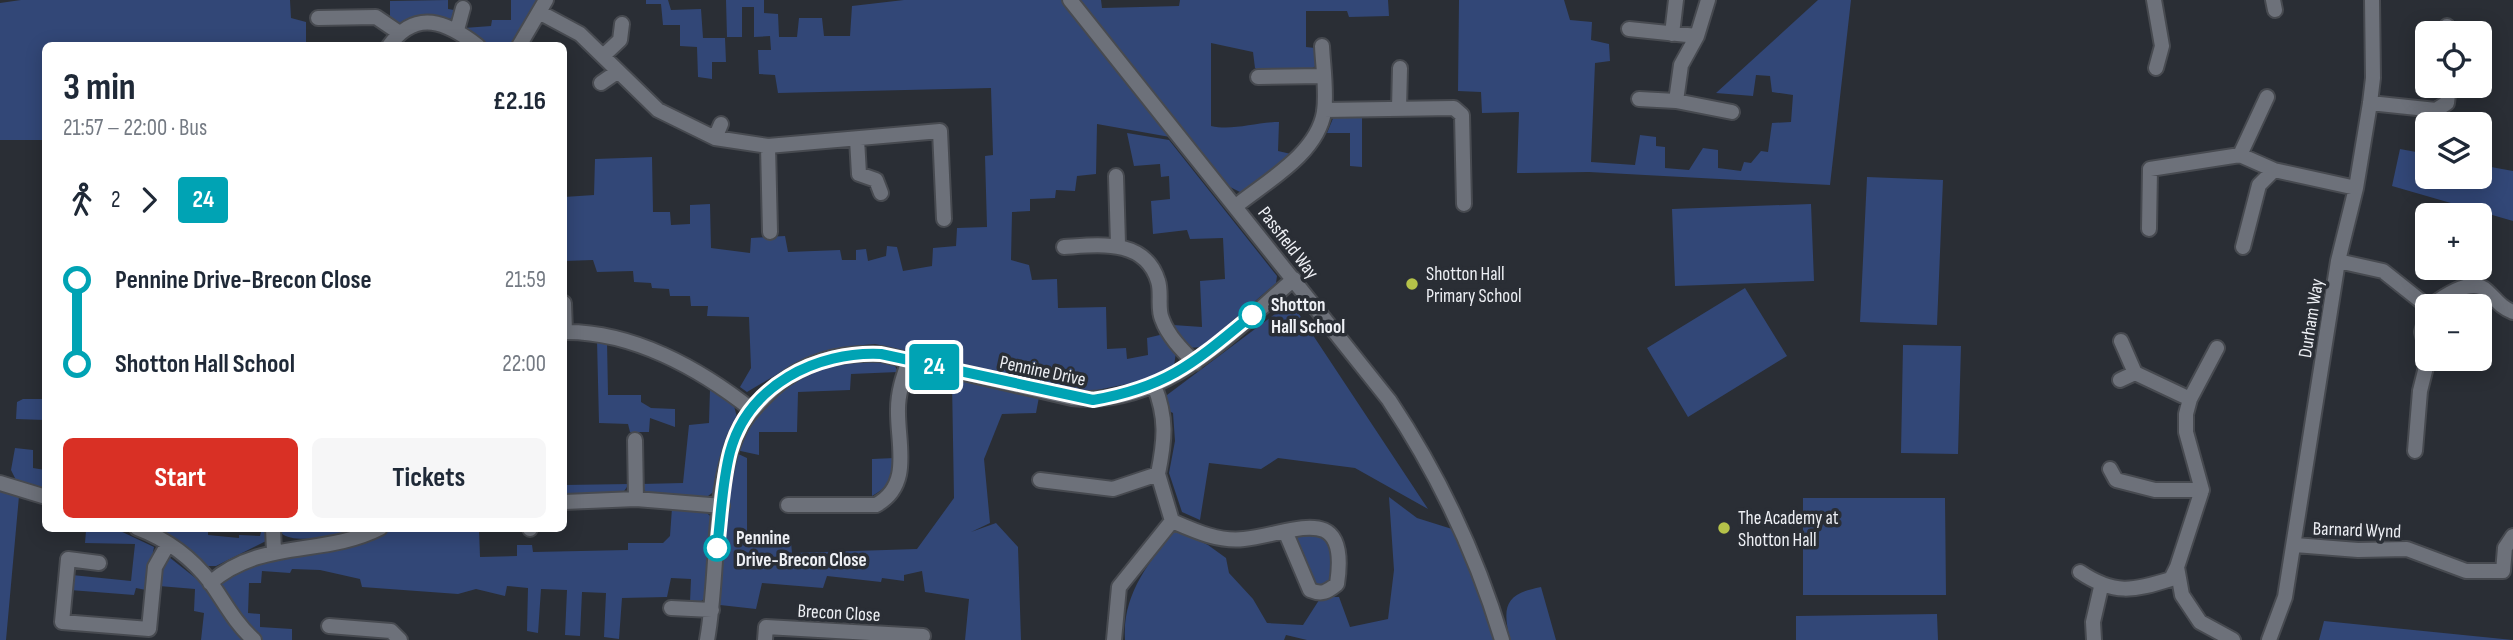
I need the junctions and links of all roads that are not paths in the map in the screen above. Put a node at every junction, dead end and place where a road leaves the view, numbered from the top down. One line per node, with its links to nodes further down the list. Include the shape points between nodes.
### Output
1 (1070, 0): 42 (street, Passfield Way)
2 (1676, 0): 13 (street)
3 (1708, 0): 14 (street)
4 (2154, 0): 21 (street, via 2162,46)
5 (2372, 0): 30 (street, Durham Way)
6 (542, 6): 17 (street); 19 (street)
7 (463, 8): 11 (street)
8 (318, 18): 12 (street, via 376,17)
9 (622, 24): 19 (street, via 620,40)
10 (1629, 29): 13 (street)
11 (457, 30): 12 (street, via 430,22); 16 (street)
12 (398, 32): 15 (street)
13 (1672, 34): 14 (street)
14 (1697, 36): 29 (street, via 1681,65)
15 (392, 42)
16 (473, 42)
17 (521, 42)
18 (1322, 46): 23 (street)
19 (603, 56): 22 (street)
20 (1400, 68): 31 (street)
21 (2155, 68)
22 (617, 72): 25 (street); 35 (street, via 657,110 708,135)
23 (1323, 76): 24 (street); 32 (street)
24 (1258, 77)
25 (601, 83)
26 (2267, 97): 36 (street)
27 (2448, 98): 30 (street, via 2436,110)
28 (1639, 99): 29 (street)
29 (1676, 101): 33 (street)
30 (2370, 103): 39 (street, Durham Way)
31 (1399, 109): 32 (street); 41 (street, via 1454,108 1462,115)
32 (1324, 110): 42 (street, via 1308,147)
33 (1732, 112)
34 (857, 139): 35 (street); 40 (street, via 859,174 876,180); 43 (street, via 940,131)
35 (768, 146): 45 (street)
36 (2240, 155): 37 (street); 44 (street, via 2150,169)
37 (2274, 170): 39 (street); 48 (street, via 2259,185)
38 (1116, 176): 46 (street)
39 (2356, 188): 49 (street, Durham Way)
40 (881, 193)
41 (1464, 204)
42 (1236, 206): 50 (street, Passfield Way)
43 (944, 219)
44 (2149, 229)
45 (771, 232)
46 (1118, 244): 47 (street); 60 (street, via 1152,269 1158,282 1161,317)
47 (1064, 247)
48 (2243, 247)
49 (2338, 261): 53 (street, via 2383,271); 86 (street, Durham Way)
50 (1294, 279): 60 (street, Pennine Drive); 102 (street, Passfield Way, via 1415,439 1465,533)
51 (2450, 294): 52 (street, via 2473,285)
52 (2489, 294)
53 (2415, 295)
54 (2492, 297): 55 (street)
55 (2513, 312)
56 (567, 332): 66 (street, via 620,338 651,349 713,382)
57 (2122, 341): 62 (street)
58 (2217, 348): 65 (street)
59 (909, 361): 64 (street, Pennine Drive, via 1093,400); 66 (street, Pennine Drive, via 854,353 825,358 796,371); 77 (street, via 897,407 901,471 887,499 876,505)
60 (1195, 363): 64 (street, Pennine Drive)
61 (2425, 371): 68 (street)
62 (2135, 373): 63 (street); 65 (street)
63 (2120, 380)
64 (1154, 385): 70 (street, via 1164,410)
65 (2190, 399): 73 (street, via 2186,432)
66 (752, 410): 78 (street, Pennine Drive, via 731,450)
67 (635, 440): 75 (street)
68 (2415, 452)
69 (2110, 469): 73 (street, via 2116,480 2155,490)
70 (1158, 474): 71 (street, via 1113,489); 79 (street)
71 (1040, 480)
72 (0, 483): 74 (street)
73 (2202, 490): 89 (street)
74 (42, 496)
75 (636, 499): 76 (street); 78 (street)
76 (567, 502)
77 (788, 505)
78 (722, 506): 94 (street, Pennine Drive)
79 (1172, 521): 80 (street, via 1224,539); 101 (street, via 1119,587)
80 (1285, 531): 80 (street, via 1313,526 1336,543 1337,584 1328,592 1310,590)
81 (144, 532): 85 (street)
82 (273, 532): 87 (street)
83 (370, 532): 87 (street, via 348,541)
84 (2513, 536): 86 (street, Barnard Wynd, via 2505,548 2503,570 2466,571 2407,549)
85 (168, 544): 88 (street, via 155,567 149,629 62,622 68,559); 91 (street)
86 (2295, 545): 105 (street, Durham Way, via 2285,597)
87 (274, 552): 91 (street, via 240,562)
88 (99, 563)
89 (2177, 568): 92 (street, via 2171,579 2137,590); 104 (street, via 2182,595 2200,622)
90 (2080, 572): 92 (street)
91 (210, 583): 97 (street)
92 (2101, 587): 103 (street)
93 (671, 608): 94 (street)
94 (712, 610): 99 (street, Pennine Drive)
95 (329, 626): 98 (street, via 391,631)
96 (923, 636): 100 (street, Brecon Close, via 766,627)
97 (254, 640)
98 (400, 640)
99 (707, 640)
100 (765, 640)
101 (1114, 640)
102 (1502, 640)
103 (2094, 640)
104 (2233, 640)
105 (2269, 640)

